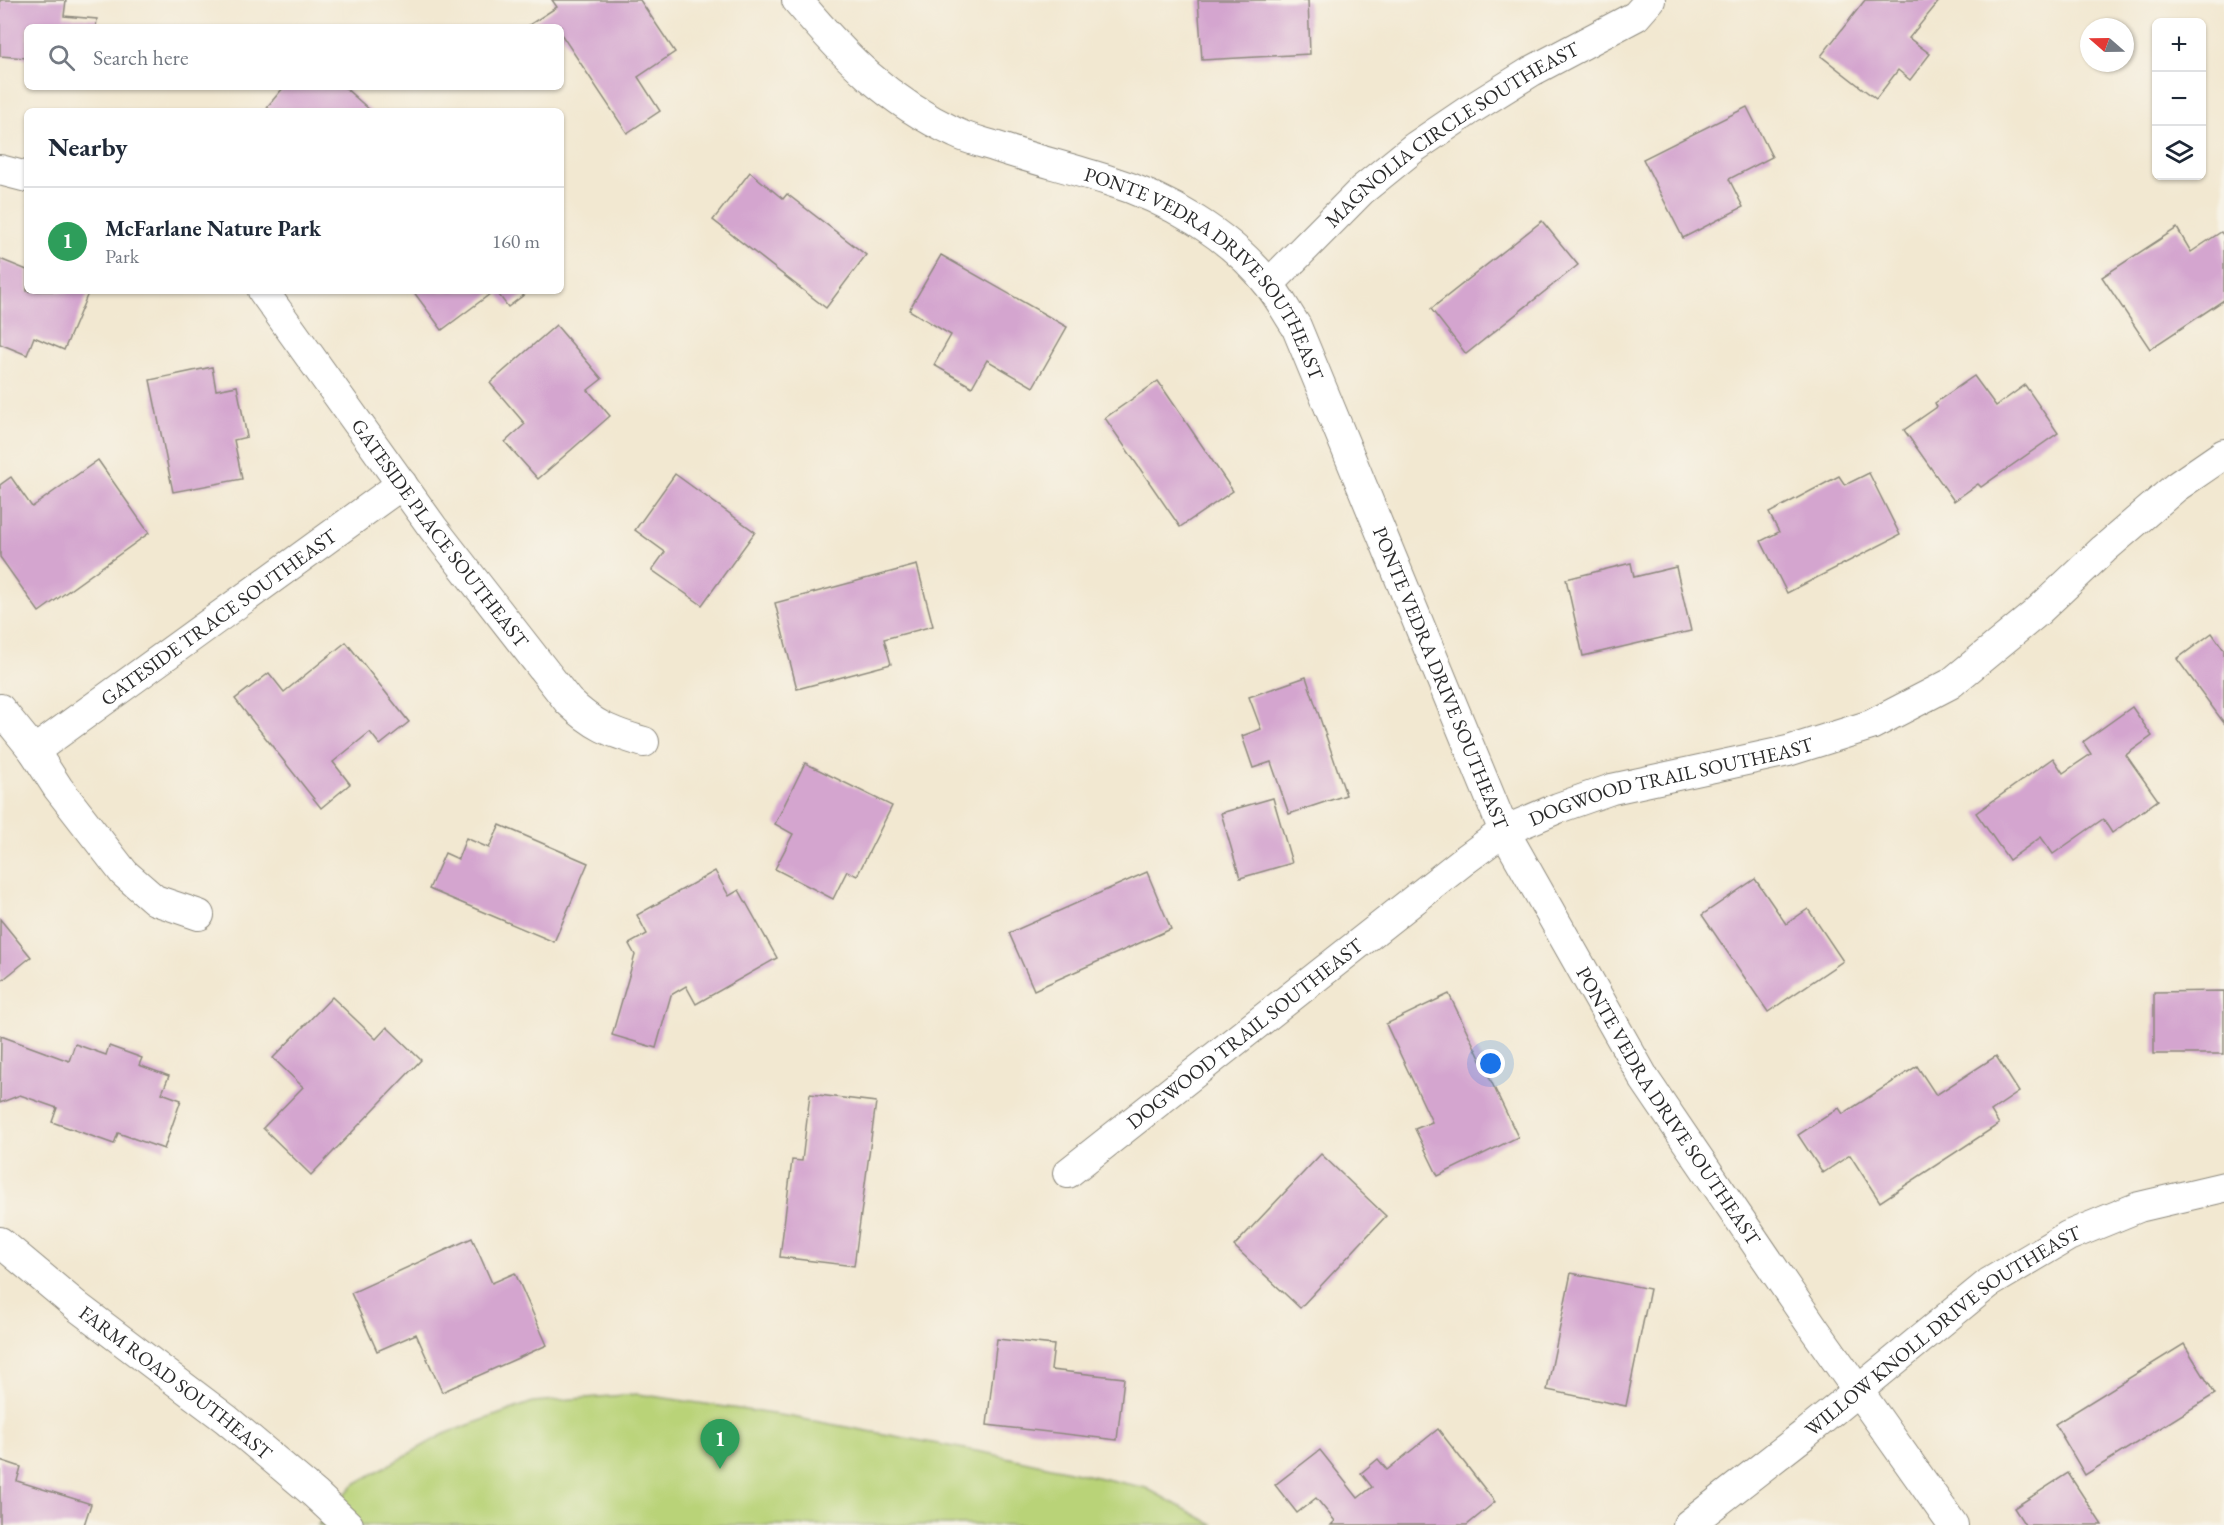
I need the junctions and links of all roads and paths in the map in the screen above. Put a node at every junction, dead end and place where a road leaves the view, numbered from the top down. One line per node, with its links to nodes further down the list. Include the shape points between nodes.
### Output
1 (797, 0): 5 (street, PONTE VEDRA DRIVE SOUTHEAST, via 870,79 915,112 958,134 1151,196 1201,224 1240,254)
2 (1650, 0): 5 (street, MAGNOLIA CIRCLE SOUTHEAST, via 1636,16 1532,71 1415,147 1362,190)
3 (0, 170): 4 (street)
4 (24, 176)
5 (1269, 284): 12 (street, PONTE VEDRA DRIVE SOUTHEAST, via 1296,327)
6 (265, 294): 8 (street, GATESIDE PLACE SOUTHEAST)
7 (2224, 454): 12 (street, DOGWOOD TRAIL SOUTHEAST, via 2176,487 2035,614 1950,684 1871,725 1788,751 1612,789)
8 (402, 484): 10 (street, GATESIDE PLACE SOUTHEAST, via 568,701 587,719 611,733); 11 (street, GATESIDE TRACE SOUTHEAST)
9 (0, 709): 11 (street)
10 (644, 742)
11 (34, 751): 13 (street, via 124,873 156,900)
12 (1504, 831): 14 (street, DOGWOOD TRAIL SOUTHEAST); 17 (street, PONTE VEDRA DRIVE SOUTHEAST, via 1645,1080)
13 (199, 915)
14 (1068, 1173)
15 (2224, 1187): 17 (street, WILLOW KNOLL DRIVE SOUTHEAST, via 2139,1207 2068,1236 1989,1283)
16 (0, 1242): 18 (street, FARM ROAD SOUTHEAST, via 79,1308 226,1419)
17 (1859, 1390): 19 (street, WILLOW KNOLL DRIVE SOUTHEAST); 20 (street, PONTE VEDRA DRIVE SOUTHEAST)
18 (348, 1525)
19 (1688, 1525)
20 (1953, 1525)

